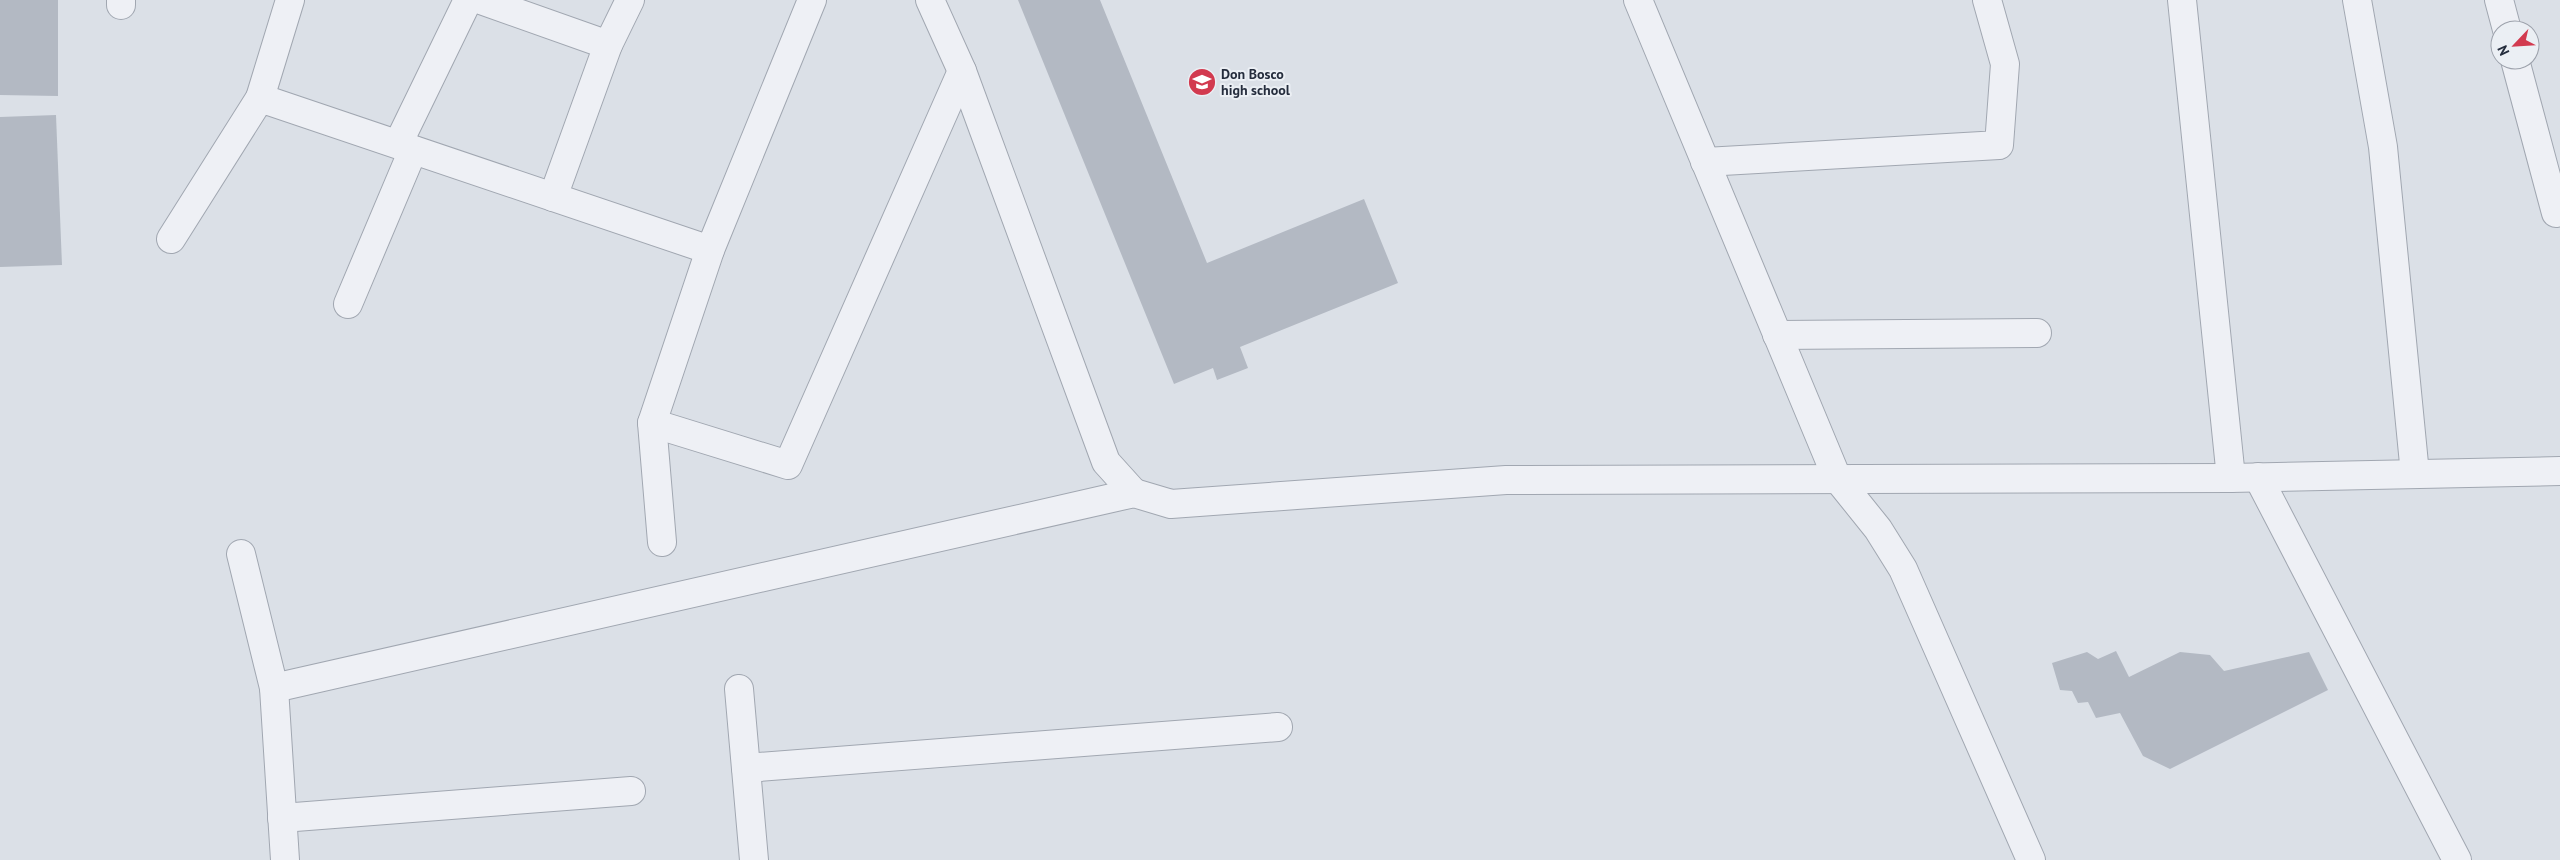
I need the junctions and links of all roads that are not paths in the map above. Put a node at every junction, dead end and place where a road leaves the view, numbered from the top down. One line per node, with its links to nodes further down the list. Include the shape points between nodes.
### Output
1 (290, 0): 16 (street)
2 (468, 0): 17 (street)
3 (481, 0): 13 (street)
4 (630, 0): 13 (street)
5 (812, 0): 22 (street)
6 (930, 0): 15 (street)
7 (1638, 0): 18 (street)
8 (1987, 0): 18 (street, via 2005,64 1999,146)
9 (2182, 0): 31 (street)
10 (2357, 0): 28 (street, via 2383,147)
11 (2499, 0): 12 (street)
12 (2504, 20)
13 (608, 45): 19 (street)
14 (2518, 70): 20 (street)
15 (962, 71): 26 (street, via 788,465); 32 (street, via 1106,462)
16 (260, 98): 17 (street); 21 (street)
17 (406, 147): 19 (street); 23 (street)
18 (1705, 162): 25 (street)
19 (553, 197): 22 (street)
20 (2559, 218)
21 (171, 239)
22 (710, 250): 26 (street)
23 (348, 304)
24 (2037, 332): 25 (street)
25 (1776, 335): 30 (street)
26 (652, 423): 33 (street)
27 (2560, 471): 28 (street)
28 (2415, 474): 29 (street)
29 (2258, 477): 31 (street); 44 (street)
30 (1837, 478): 31 (street); 32 (street, via 1506,480 1171,504); 43 (street, via 1878,529 1903,569)
31 (2231, 478)
32 (1134, 493): 35 (street)
33 (662, 542)
34 (241, 554): 35 (street)
35 (274, 688): 40 (street)
36 (739, 689): 38 (street)
37 (1278, 727): 38 (street)
38 (746, 768): 42 (street)
39 (631, 791): 40 (street)
40 (282, 818): 41 (street)
41 (284, 860)
42 (754, 860)
43 (2031, 860)
44 (2456, 860)

